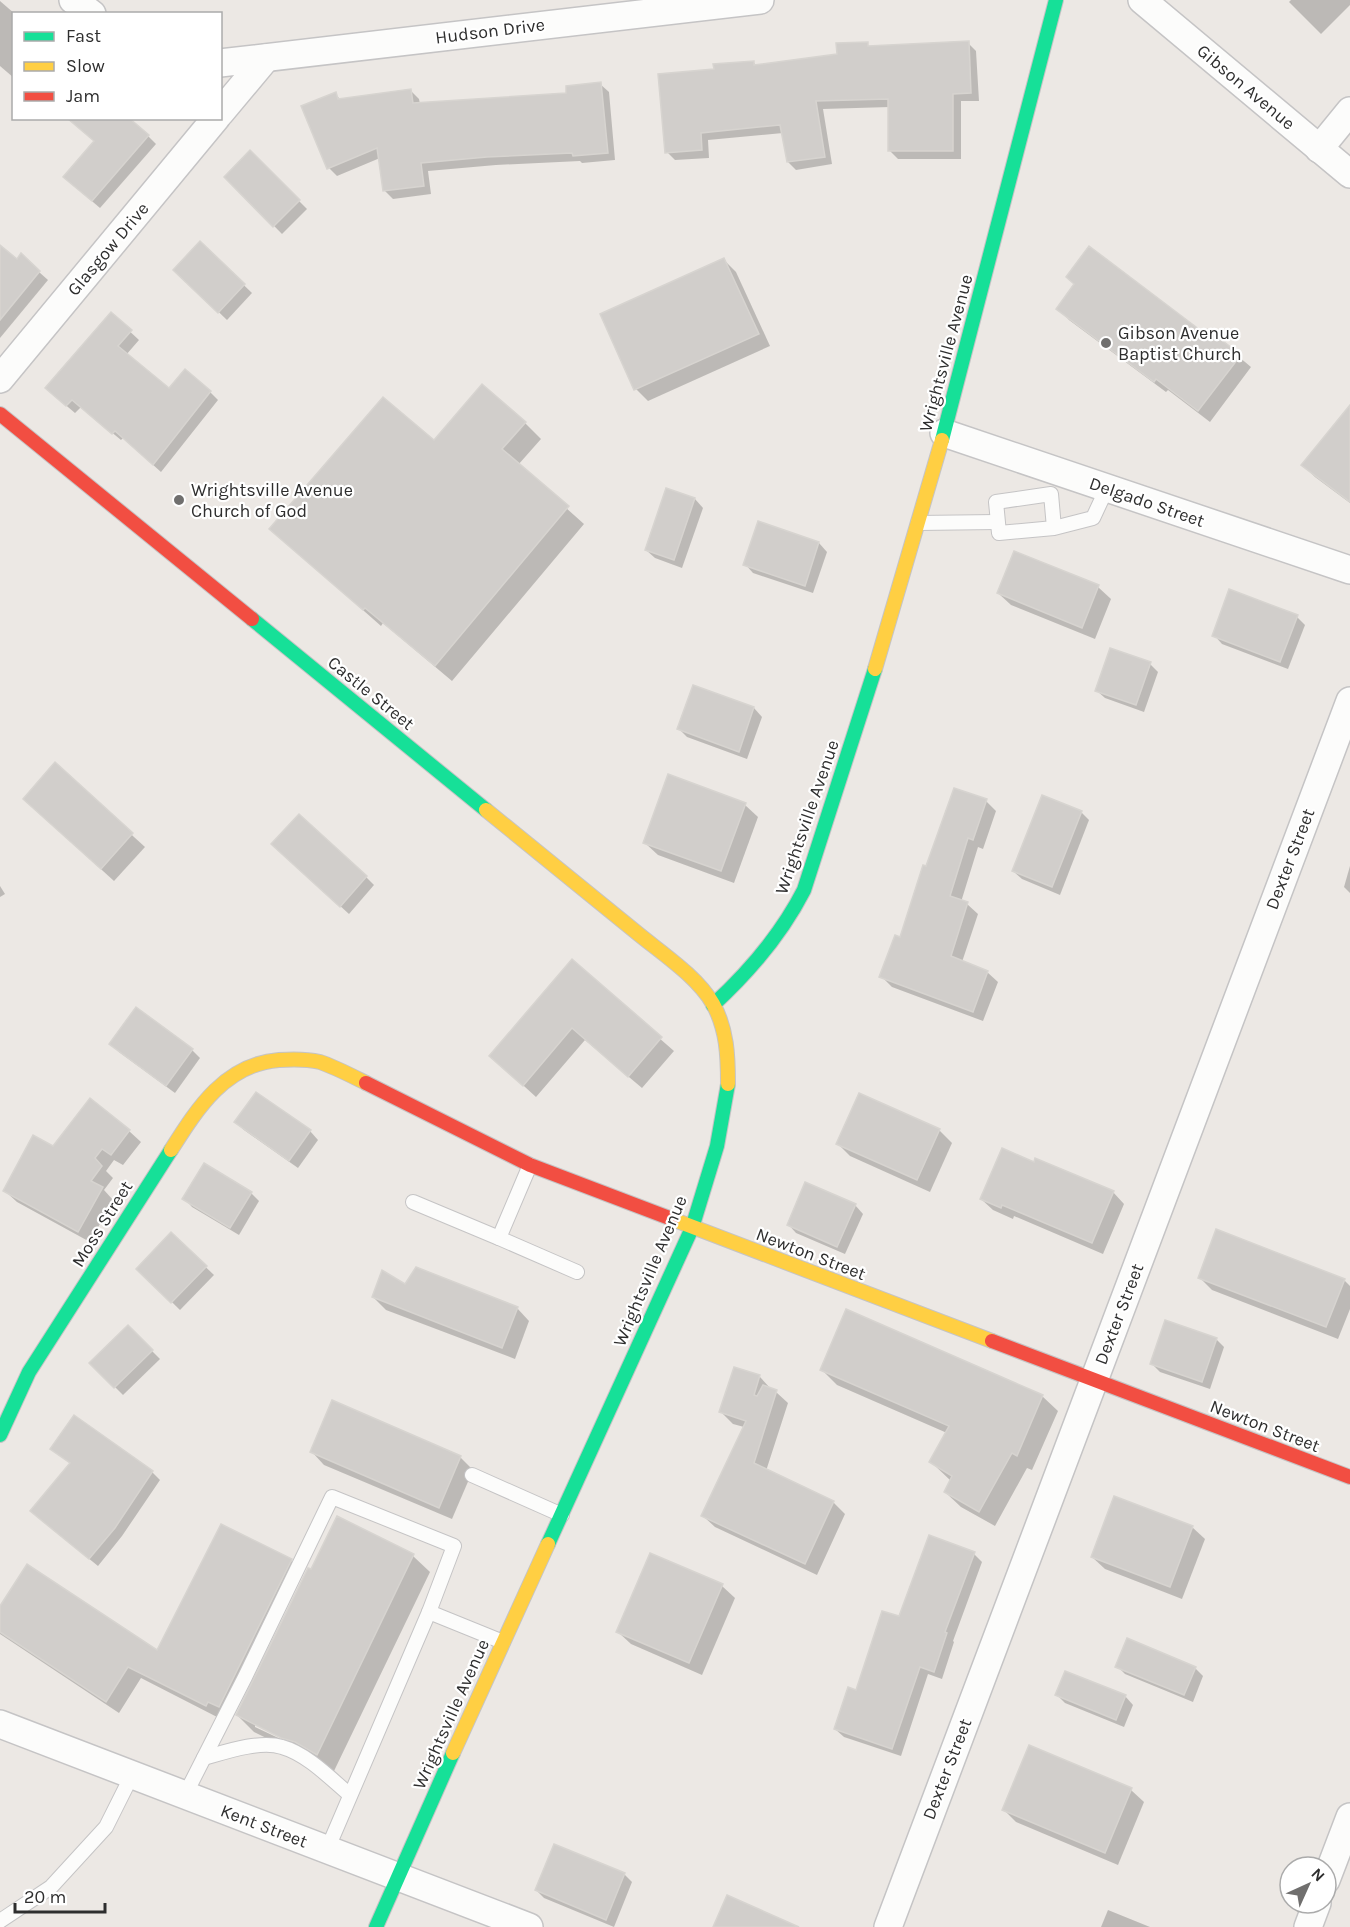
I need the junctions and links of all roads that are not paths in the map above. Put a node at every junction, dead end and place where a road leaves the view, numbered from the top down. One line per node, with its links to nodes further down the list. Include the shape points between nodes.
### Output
1 (73, 0): 5 (street)
2 (760, 0): 6 (street, Hudson Drive)
3 (1056, 0): 15 (street, Wrightsville Avenue)
4 (1142, 0): 11 (street, Gibson Avenue)
5 (89, 12)
6 (266, 58): 7 (street, Hudson Drive); 8 (street)
7 (222, 63)
8 (222, 111)
9 (1350, 111): 11 (street)
10 (214, 120): 13 (street, Glasgow Drive)
11 (1319, 149): 12 (street, Gibson Avenue)
12 (1350, 174)
13 (0, 379)
14 (0, 414): 23 (street, Castle Street, via 675,964)
15 (944, 433): 16 (street, Delgado Street); 19 (street, Wrightsville Avenue)
16 (1054, 483): 17 (street, Delgado Street); 18 (lane, via 996,502); 20 (lane)
17 (1107, 488): 20 (lane, via 1093,518); 21 (street, Delgado Street)
18 (997, 522): 19 (lane); 20 (lane, via 999,533)
19 (918, 523): 23 (street, Wrightsville Avenue, via 804,890 778,936 736,985)
20 (1054, 528)
21 (1350, 570)
22 (1350, 701): 30 (street, Dexter Street)
23 (713, 1005): 27 (street, Wrightsville Avenue, via 727,1047 727,1097 721,1133)
24 (265, 1061): 25 (street, Newton Street, via 319,1062); 31 (street, Moss Street, via 224,1081 197,1109 29,1372)
25 (530, 1165): 27 (street, Newton Street); 28 (lane)
26 (413, 1202): 28 (lane)
27 (692, 1228): 30 (street, Newton Street); 34 (street, Wrightsville Avenue)
28 (499, 1238): 29 (lane)
29 (577, 1272)
30 (1094, 1380): 33 (street, Newton Street); 49 (street, Dexter Street)
31 (0, 1434)
32 (472, 1475): 34 (lane)
33 (1350, 1477)
34 (561, 1515): 36 (street, Wrightsville Avenue)
35 (429, 1612): 36 (lane); 38 (lane, via 454,1546 332,1497); 41 (lane)
36 (504, 1642): 45 (street, Wrightsville Avenue)
37 (0, 1724): 39 (street, Kent Street)
38 (204, 1758): 40 (lane); 41 (lane, via 251,1746 281,1746 313,1763)
39 (132, 1775): 40 (street, Kent Street); 46 (lane, via 106,1827 51,1887)
40 (185, 1795): 43 (street, Kent Street)
41 (350, 1795): 43 (lane)
42 (1350, 1817): 44 (street)
43 (327, 1850): 45 (street, Kent Street)
44 (1336, 1855)
45 (397, 1876): 47 (street, Wrightsville Avenue); 48 (street, Kent Street)
46 (0, 1921)
47 (376, 1927)
48 (529, 1927)
49 (888, 1927)

